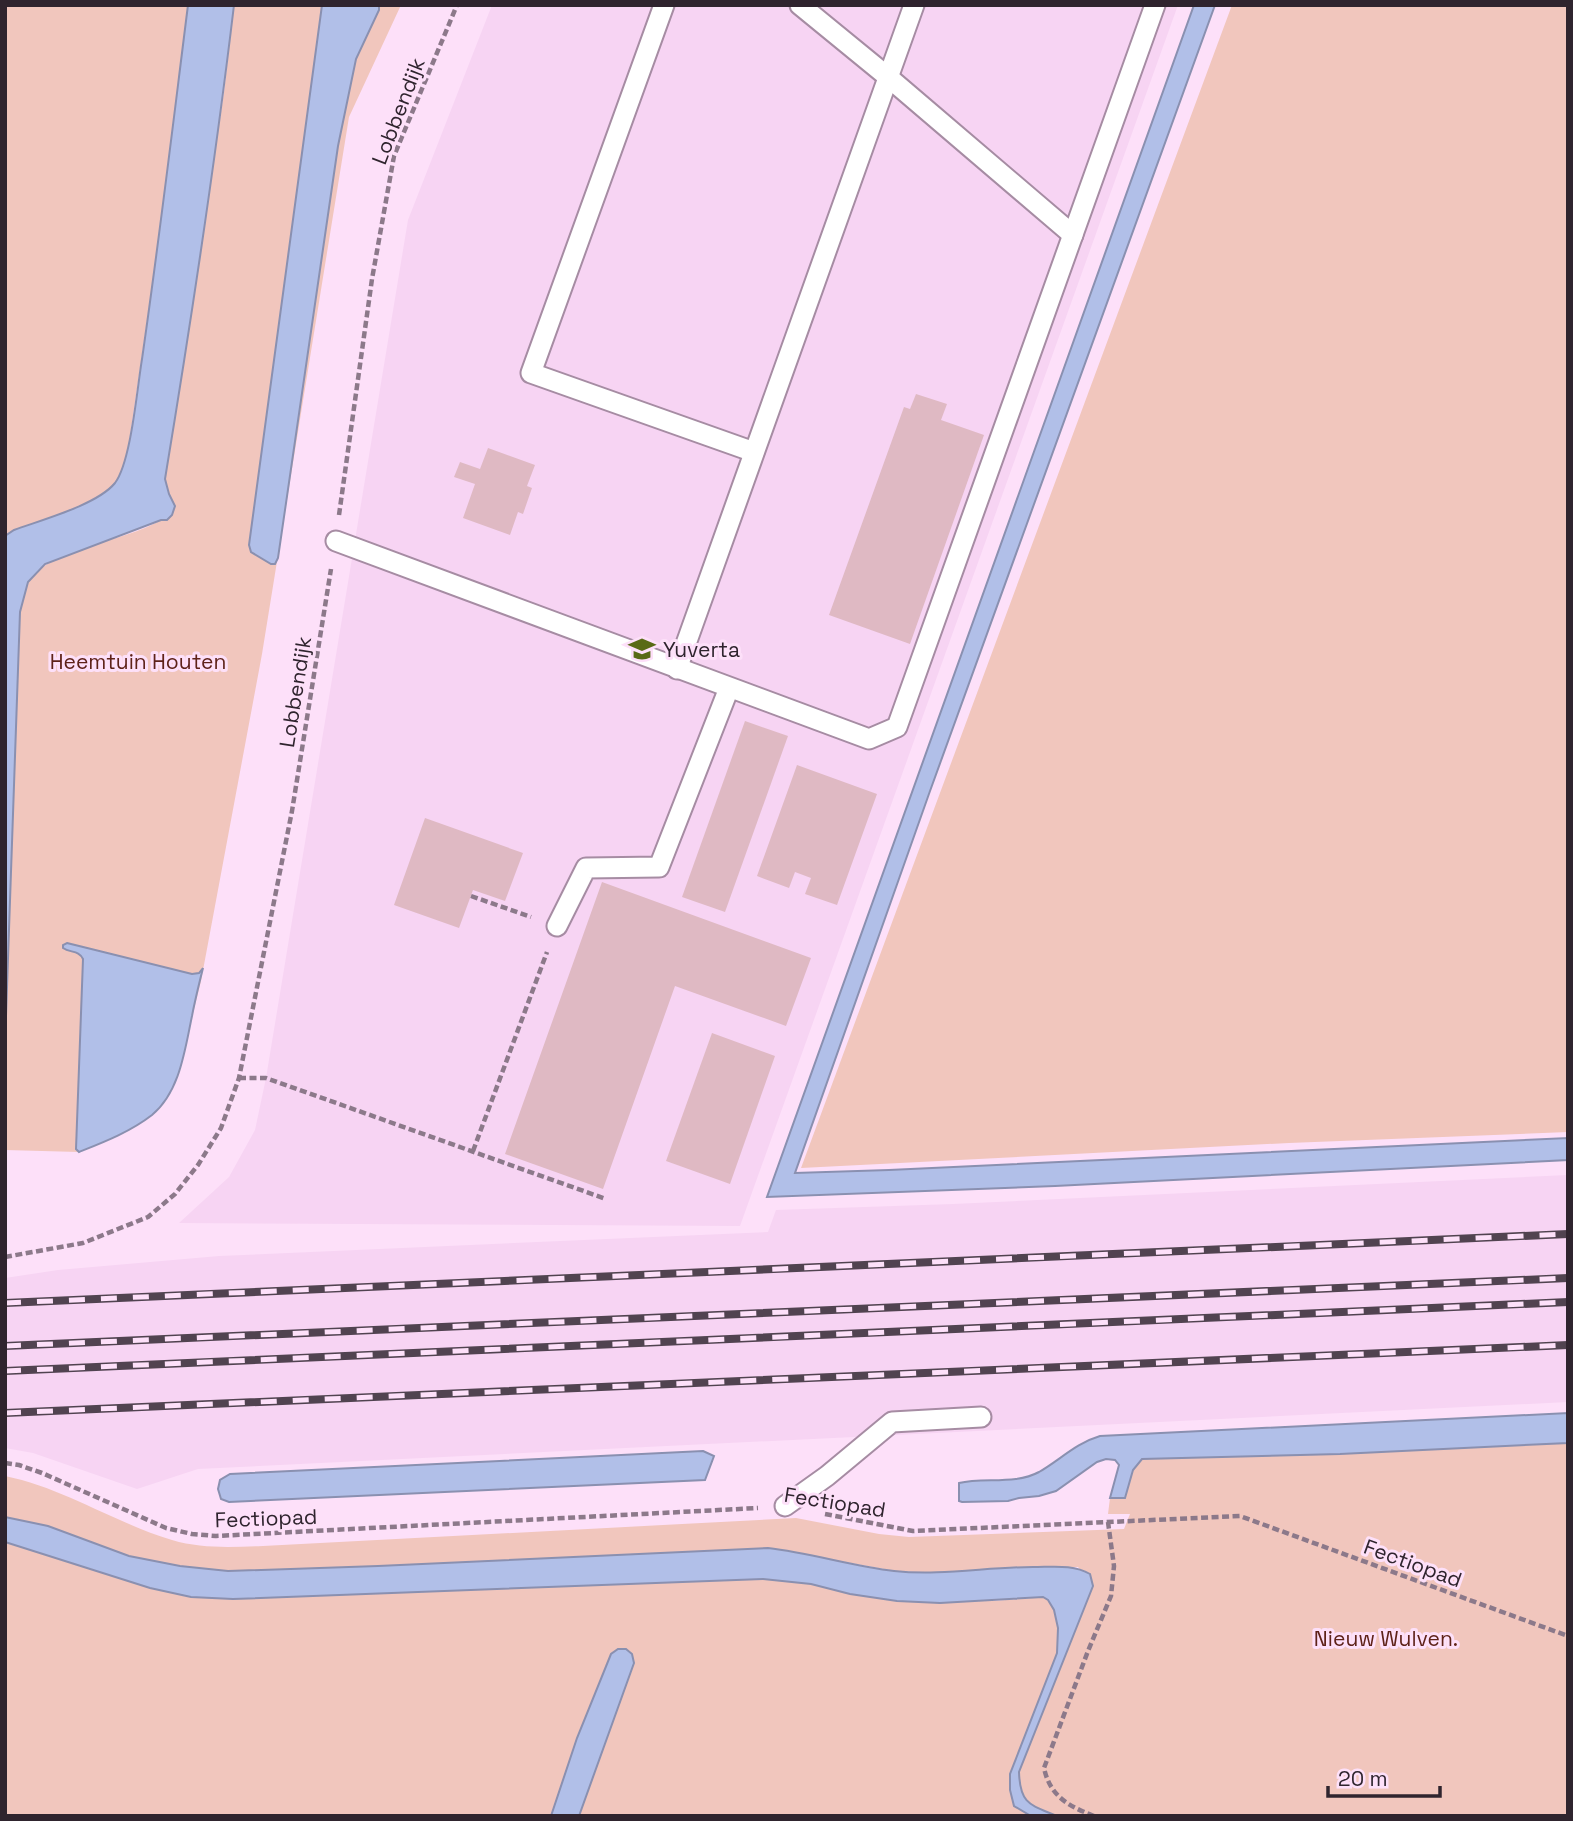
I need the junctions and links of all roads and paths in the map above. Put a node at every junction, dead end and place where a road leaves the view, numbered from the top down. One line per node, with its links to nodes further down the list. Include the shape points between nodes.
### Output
1 (457, 5): 9 (path, Lobbendijk, via 394,156)
2 (664, 5): 8 (lane, via 531,373)
3 (800, 5): 6 (lane)
4 (914, 5): 6 (lane)
5 (1155, 5): 7 (lane)
6 (888, 77): 7 (lane); 8 (lane)
7 (1073, 235): 11 (lane, via 897,727 869,738)
8 (754, 452): 10 (lane)
9 (335, 541): 10 (lane); 14 (path, Lobbendijk, via 292,811)
10 (677, 669): 11 (lane)
11 (729, 688): 13 (lane, via 659,867 586,868)
12 (471, 896): 13 (path)
13 (556, 926): 15 (path)
14 (239, 1078): 15 (path, via 266,1078); 17 (path, Lobbendijk, via 221,1128 198,1165 175,1194 148,1217 83,1243)
15 (473, 1151): 16 (path)
16 (606, 1199)
17 (5, 1256)
18 (981, 1416): 20 (lane, via 892,1422)
19 (5, 1463): 20 (path, Fectiopad, via 41,1473 166,1528 216,1536)
20 (785, 1506): 21 (path, Fectiopad, via 913,1531)
21 (1108, 1522): 22 (path, Fectiopad, via 1240,1516); 23 (path, via 1114,1566 1111,1596 1044,1768 1060,1798)
22 (1568, 1636)
23 (1094, 1816)

